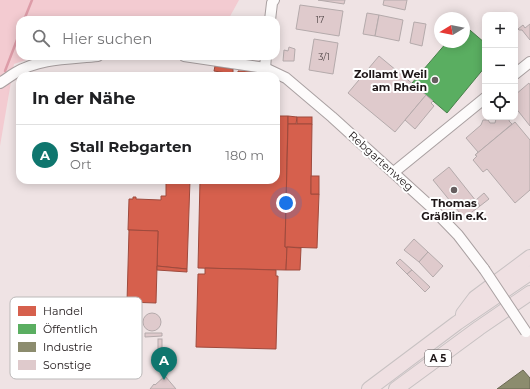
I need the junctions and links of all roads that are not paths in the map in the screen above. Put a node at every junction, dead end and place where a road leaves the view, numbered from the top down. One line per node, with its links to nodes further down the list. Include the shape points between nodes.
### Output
1 (274, 0): 2 (street)
2 (270, 16)
3 (52, 60): 11 (street, via 15,72)
4 (211, 60): 7 (street, Rebgartenweg)
5 (266, 60): 7 (street)
6 (530, 62): 9 (street)
7 (265, 68): 8 (street, Rebgartenweg)
8 (273, 72)
9 (518, 72)
10 (280, 75): 13 (street, Rebgartenweg)
11 (0, 83)
12 (482, 100): 13 (street)
13 (394, 172): 18 (street, Rebgartenweg, bridge, via 458,235)
14 (530, 257): 17 (highway, via 475,298)
15 (530, 273): 17 (highway, A 5)
16 (530, 293): 20 (highway, A 5)
17 (457, 323): 19 (highway, A 5)
18 (528, 334)
19 (368, 389)
20 (396, 389)

